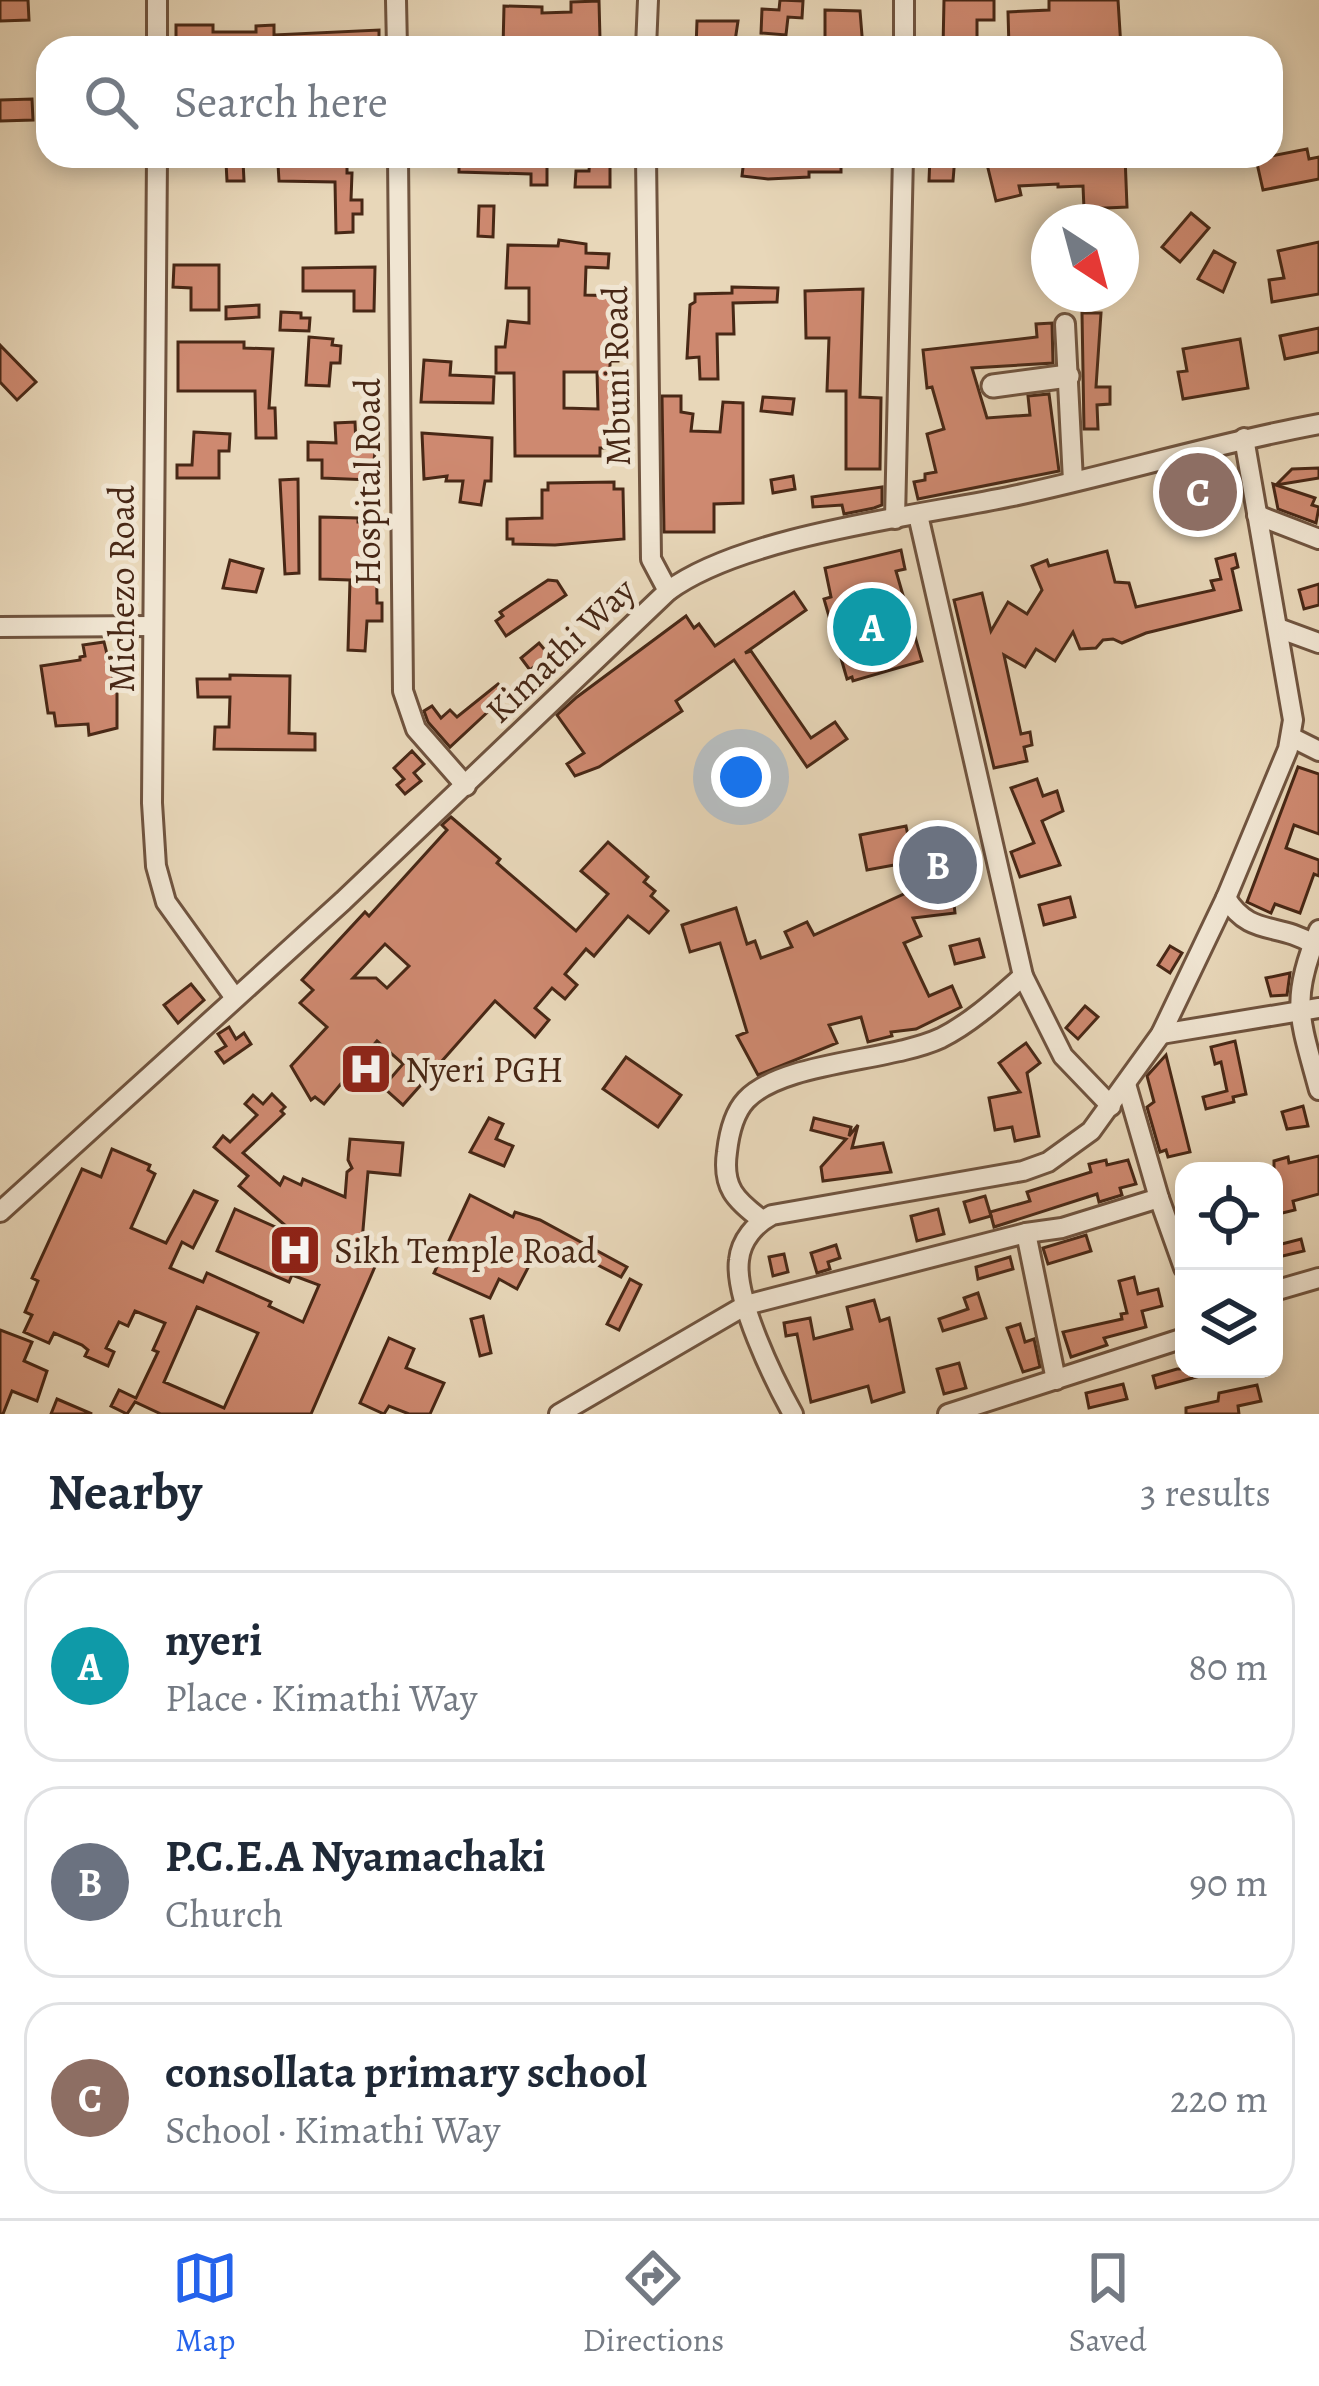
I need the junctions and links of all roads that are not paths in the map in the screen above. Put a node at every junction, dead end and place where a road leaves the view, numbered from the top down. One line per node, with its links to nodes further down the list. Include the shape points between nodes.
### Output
1 (157, 0): 5 (street)
2 (396, 0): 6 (street)
3 (648, 0): 7 (street)
4 (904, 0): 8 (street)
5 (157, 36)
6 (397, 36)
7 (646, 36)
8 (904, 36)
9 (157, 168): 24 (street, Michezo Road)
10 (398, 168): 30 (street, Hospital Road, via 403,691 424,741)
11 (646, 168): 23 (street, Mbuni Road, via 651,559)
12 (903, 168): 21 (street)
13 (1065, 324): 14 (street)
14 (1068, 376): 15 (street); 18 (street)
15 (993, 386)
16 (1319, 424): 17 (street, Kimathi Way)
17 (1244, 438): 18 (street, Kimathi Way); 20 (street)
18 (1073, 481): 19 (street, Kimathi Way)
19 (918, 514): 21 (street, Kimathi Way); 33 (street)
20 (1257, 515): 22 (street); 26 (street)
21 (895, 519): 23 (street, Kimathi Way, via 700,569)
22 (1319, 539)
23 (668, 591): 30 (street, Kimathi Way)
24 (153, 626): 25 (street); 34 (street, Michezo Road, via 160,884)
25 (0, 627)
26 (1278, 628): 27 (street); 28 (street)
27 (1319, 643)
28 (1292, 737): 29 (street); 31 (street)
29 (1319, 751)
30 (466, 786): 34 (street, Kimathi Way)
31 (1226, 898): 32 (street, via 1251,926); 37 (street)
32 (1316, 937): 36 (street)
33 (1023, 976): 40 (street, via 1064,1055); 43 (street, via 944,1037 800,1073 746,1100 729,1138 726,1183)
34 (235, 998): 42 (street, Kimathi Way)
35 (1319, 1008): 36 (street)
36 (1299, 1012): 37 (street); 39 (street)
37 (1161, 1034): 38 (street)
38 (1126, 1084): 40 (street); 41 (street)
39 (1319, 1090)
40 (1111, 1106): 43 (street, via 1071,1149 1023,1171)
41 (1159, 1198): 44 (street); 45 (street)
42 (0, 1212)
43 (762, 1220): 48 (street, via 743,1241 737,1264)
44 (1026, 1233): 48 (street); 50 (street)
45 (1175, 1243)
46 (1319, 1279): 47 (street)
47 (1283, 1289)
48 (746, 1305): 51 (street); 54 (street)
49 (1175, 1341): 50 (street)
50 (1056, 1381): 55 (street)
51 (589, 1397): 52 (street); 53 (street)
52 (559, 1414)
53 (572, 1414)
54 (793, 1414)
55 (948, 1414)

